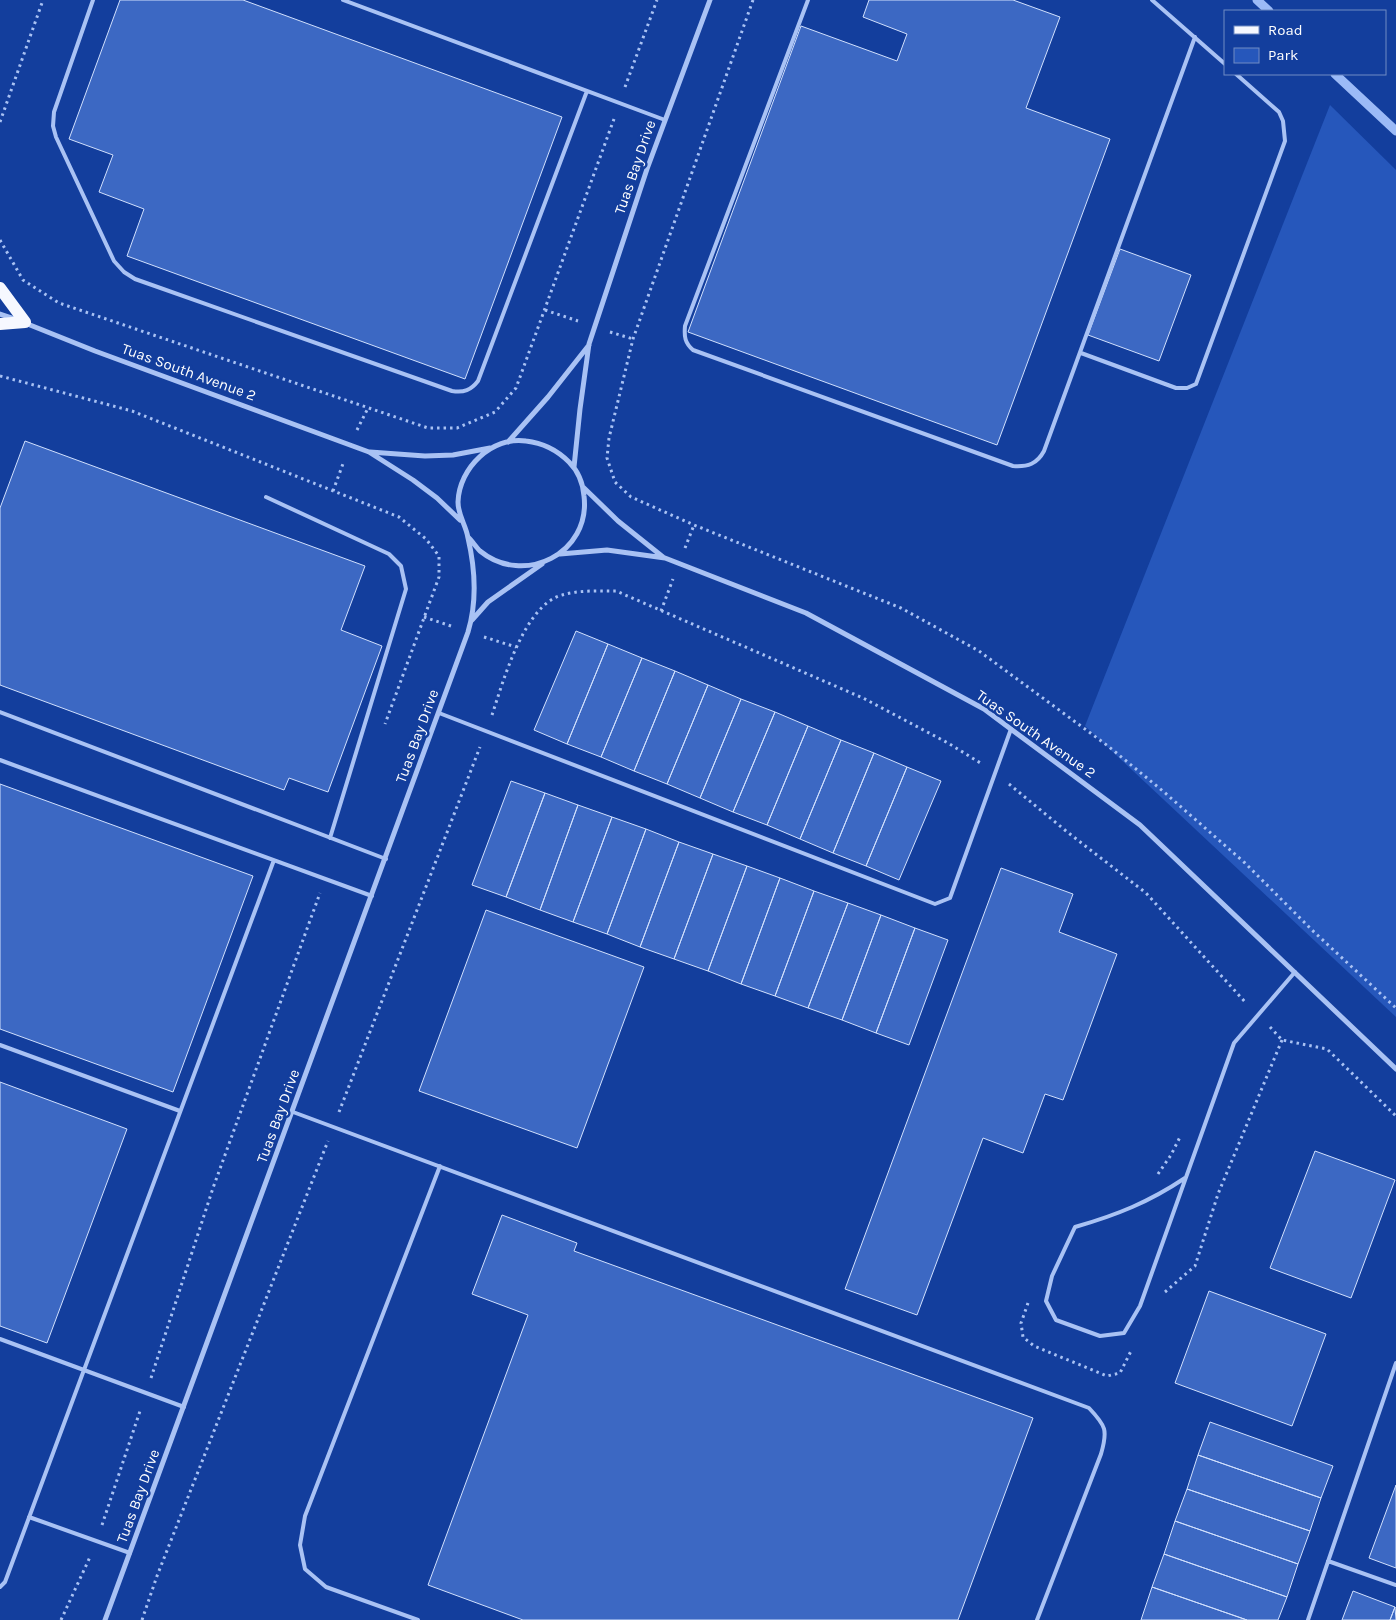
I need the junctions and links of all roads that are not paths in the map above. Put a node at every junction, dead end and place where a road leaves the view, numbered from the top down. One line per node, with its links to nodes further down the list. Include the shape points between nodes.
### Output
1 (93, 0): 9 (lane, via 54,112 53,126 114,262 135,279 452,392 467,391 478,381)
2 (343, 0): 9 (lane)
3 (710, 0): 10 (street, Tuas Bay Drive)
4 (808, 0): 16 (lane, via 685,326 686,344 693,350 1013,466 1024,467 1040,459)
5 (1152, 0): 6 (lane)
6 (1194, 38): 7 (lane); 16 (lane)
7 (1224, 63)
8 (1237, 75): 16 (lane, via 1279,112 1285,141 1196,384 1176,388)
9 (587, 90): 10 (lane)
10 (665, 120): 15 (street, Tuas Bay Drive)
11 (0, 288): 13 (main road)
12 (0, 314): 13 (street, Tuas South Avenue 2)
13 (25, 322): 14 (main road); 19 (street, Tuas South Avenue 2)
14 (0, 324)
15 (589, 344): 17 (street, Tuas Bay Drive); 20 (street, Tuas Bay Drive)
16 (1081, 354)
17 (508, 442): 18 (street); 20 (street, via 541,443 559,452)
18 (493, 448): 19 (street, Tuas South Avenue 2, via 425,456); 23 (street, via 479,457 461,484 458,502)
19 (369, 452): 23 (street, Tuas South Avenue 2, via 413,480)
20 (574, 467): 21 (street)
21 (583, 486): 25 (street, via 585,507 580,528 572,542); 26 (street, Tuas South Avenue 2, via 618,521)
22 (266, 497): 33 (lane, via 389,554 401,566 406,589)
23 (461, 520): 24 (street)
24 (468, 537): 27 (street, via 480,551 511,565); 28 (street, Tuas Bay Drive, via 474,580)
25 (559, 554): 26 (street, Tuas South Avenue 2, via 607,550); 27 (street)
26 (665, 558): 31 (street, Tuas South Avenue 2, via 806,613 984,709)
27 (545, 562): 28 (street, Tuas Bay Drive, via 488,602)
28 (472, 620): 30 (street, Tuas Bay Drive)
29 (0, 712): 33 (lane)
30 (439, 713): 31 (lane, via 935,904 950,898); 34 (street, Tuas Bay Drive)
31 (1011, 729): 37 (street, Tuas South Avenue 2, via 1140,825)
32 (0, 760): 35 (lane)
33 (330, 838): 34 (lane)
34 (386, 859): 36 (street, Tuas Bay Drive)
35 (274, 860): 36 (lane); 40 (lane)
36 (372, 896): 41 (street, Tuas Bay Drive)
37 (1295, 972): 39 (street, Tuas South Avenue 2); 43 (lane, via 1234,1043)
38 (0, 1045): 40 (lane)
39 (1396, 1068)
40 (180, 1111): 46 (lane)
41 (293, 1112): 42 (lane); 47 (street, Tuas Bay Drive)
42 (440, 1166): 54 (lane, via 305,1516 300,1544 305,1569 326,1587); 55 (lane, via 1089,1408 1102,1422 1106,1437)
43 (1185, 1178): 43 (lane, via 1140,1306 1124,1333 1100,1336 1056,1320 1046,1301 1052,1276 1075,1227 1112,1216 1161,1194)
44 (0, 1339): 46 (lane)
45 (1396, 1363): 50 (lane)
46 (84, 1370): 47 (lane); 48 (lane)
47 (184, 1407): 49 (street, Tuas Bay Drive)
48 (29, 1517): 49 (lane); 52 (lane, via 5,1582)
49 (130, 1553): 53 (street, Tuas Bay Drive)
50 (1328, 1561): 51 (lane); 56 (lane)
51 (1396, 1586)
52 (0, 1587)
53 (105, 1620)
54 (418, 1620)
55 (1037, 1620)
56 (1308, 1620)

